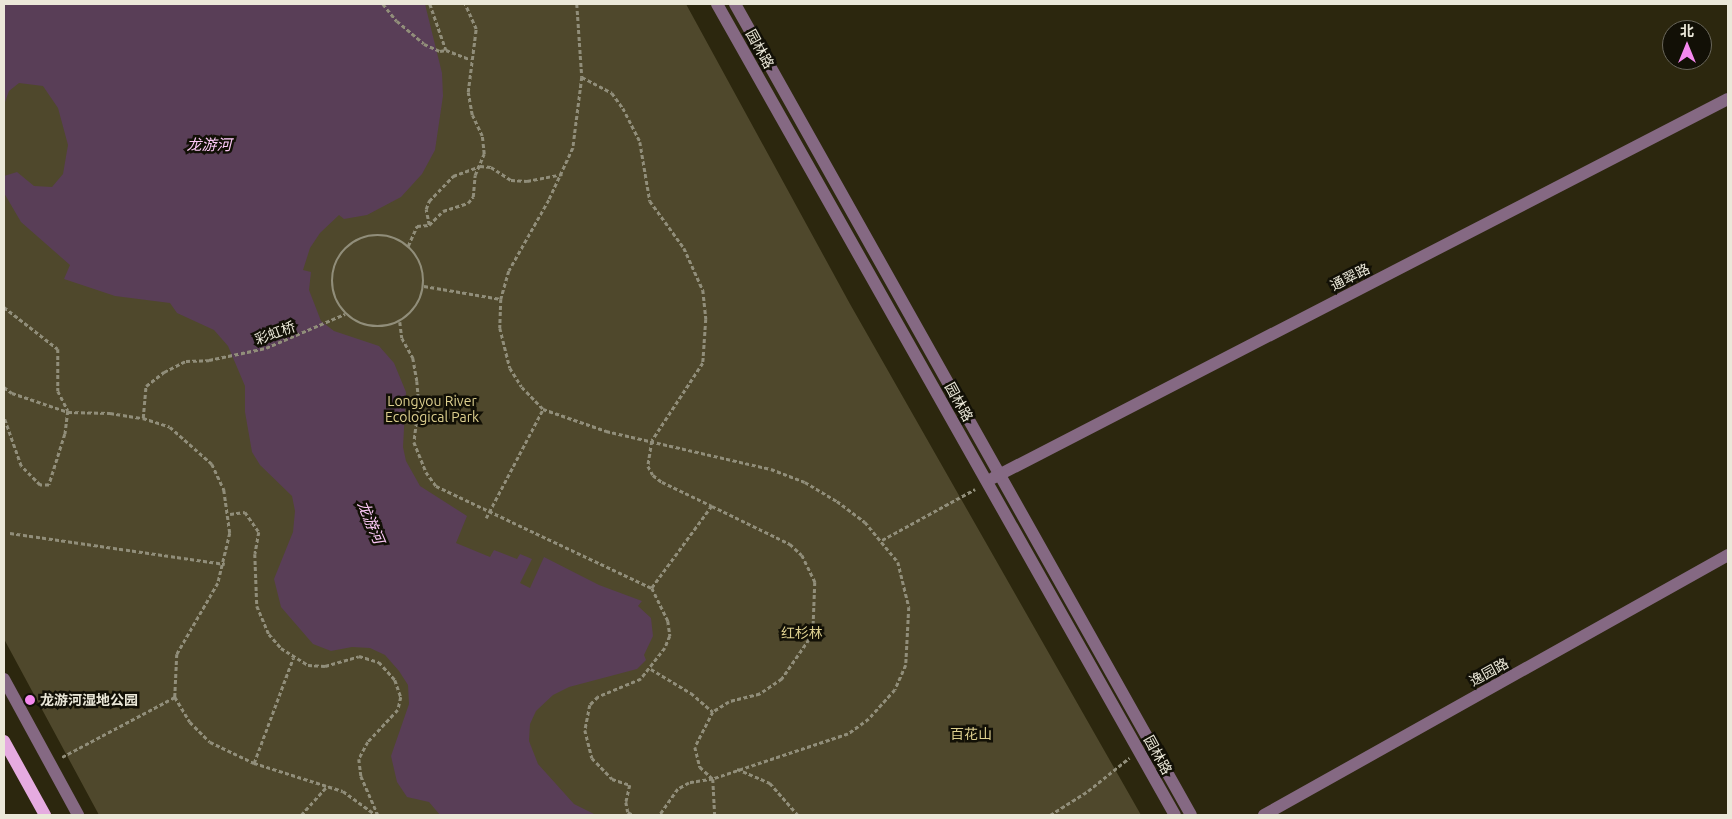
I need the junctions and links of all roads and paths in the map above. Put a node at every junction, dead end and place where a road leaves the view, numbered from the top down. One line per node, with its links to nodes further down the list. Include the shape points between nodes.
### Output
1 (383, 4): 7 (path, via 424,44 440,51)
2 (430, 4): 7 (path)
3 (465, 4): 8 (path, via 476,29)
4 (577, 4): 9 (path)
5 (717, 4): 27 (street, 园林路)
6 (734, 4): 26 (street, 园林路)
7 (446, 50): 8 (path)
8 (470, 59): 11 (path, via 468,92 472,115 482,136 484,154)
9 (582, 77): 12 (path, via 573,148); 25 (path, via 605,88 623,108 640,142 650,201 687,254 704,290 703,364)
10 (1728, 100): 26 (street, 通翠路)
11 (480, 166): 12 (path, via 491,168 511,180 527,181); 13 (path, via 475,174 473,197 468,203 443,211); 13 (path, via 443,183 426,209)
12 (562, 174): 16 (path, via 509,271)
13 (429, 225): 14 (path, via 417,226)
14 (408, 246): 15 (path, via 420,264); 18 (path, via 380,235 365,237 351,244 333,270 332,286 336,301)
15 (424, 286): 16 (path); 19 (path, via 420,300)
16 (501, 299): 21 (path, via 503,349 510,368 522,387)
17 (4, 307): 22 (path, via 58,349 58,391)
18 (345, 314): 19 (path, via 371,327); 24 (path, 彩虹桥, via 266,348 209,360 186,361 164,372 146,386)
19 (400, 322): 29 (path, via 402,338 413,358 417,381 419,403 414,442 426,472 436,486)
20 (4, 387): 22 (path, via 12,393)
21 (543, 409): 25 (path, via 606,431); 29 (path)
22 (68, 412): 23 (path, via 65,434 49,485 40,485 21,466); 24 (path)
23 (4, 418)
24 (143, 418): 30 (path, via 170,427 212,464)
25 (652, 441): 28 (path, via 648,466 653,475); 33 (path, via 731,458 805,482 837,500)
26 (998, 474): 27 (street, 通翠路); 59 (street, 园林路)
27 (987, 482): 33 (path); 43 (street, 园林路)
28 (712, 506): 36 (path); 41 (path, via 790,544 802,555 815,582 813,634 782,679 760,694 729,702)
29 (490, 511): 31 (path); 36 (path)
30 (230, 514): 35 (path); 37 (path, via 245,512 259,532 255,554 257,606 269,634)
31 (486, 518)
32 (10, 533): 35 (path)
33 (882, 540): 46 (path, via 898,562 909,607 906,665 895,690 869,719 848,734)
34 (1728, 555): 60 (street, 逸园路)
35 (225, 564): 40 (path, via 218,583 178,654 174,674)
36 (652, 588): 38 (path, via 668,621 670,636)
37 (293, 658): 45 (path); 52 (path, via 308,665 325,666 359,656 379,662 395,680 401,696 398,710 368,742 359,759 361,776)
38 (652, 669): 41 (path, via 691,693); 53 (path, via 641,679 598,697 590,705 585,730 592,758 612,779 630,785 626,802 628,812)
39 (4, 679): 44 (street)
40 (175, 697): 44 (path); 45 (path, via 190,722 210,742)
41 (713, 712): 47 (path, via 695,747 700,767)
42 (4, 741): 49 (main road)
43 (1139, 750): 57 (path, via 1088,791); 58 (street, 园林路)
44 (50, 763): 50 (street)
45 (254, 763): 48 (path)
46 (737, 769): 47 (path); 56 (path, via 770,784)
47 (713, 779): 54 (path, via 689,783 678,789); 55 (path)
48 (327, 786): 51 (path); 52 (path, via 343,792)
49 (44, 815)
50 (78, 815)
51 (300, 815)
52 (377, 815)
53 (634, 815)
54 (660, 815)
55 (715, 815)
56 (798, 815)
57 (1050, 815)
58 (1175, 815)
59 (1191, 815)
60 (1264, 815)

